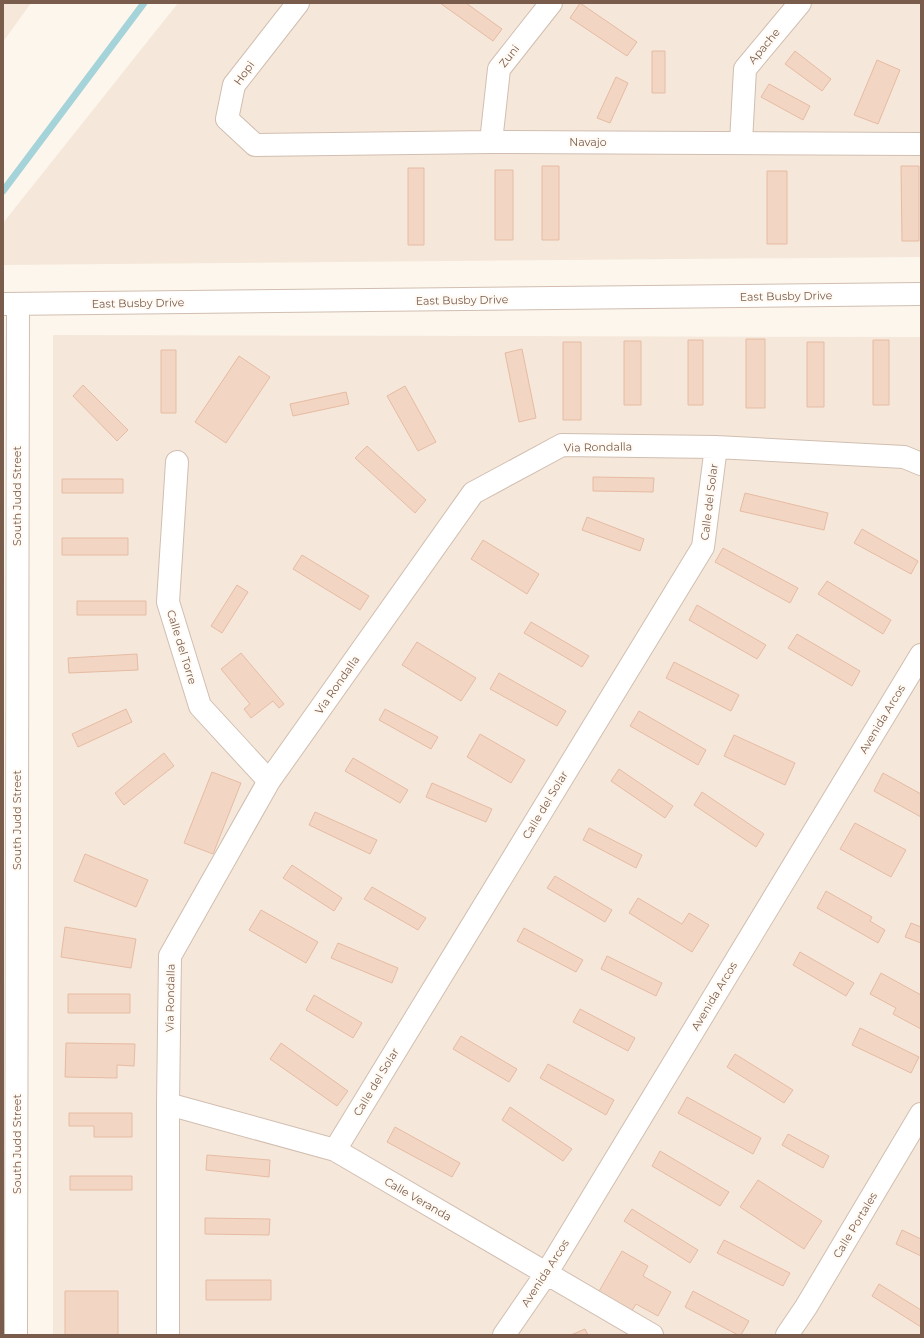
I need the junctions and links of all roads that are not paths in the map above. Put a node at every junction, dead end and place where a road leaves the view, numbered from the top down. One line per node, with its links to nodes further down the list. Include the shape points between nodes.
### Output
1 (298, 3): 7 (street, Hopi, via 234,85 226,119)
2 (551, 3): 4 (street, Zuni, via 499,69)
3 (800, 3): 5 (street, Apache, via 745,69)
4 (491, 142): 5 (street, Navajo); 7 (street, Navajo)
5 (741, 142): 6 (street, Navajo)
6 (921, 144)
7 (255, 145)
8 (921, 294): 9 (street, East Busby Drive)
9 (10, 304): 13 (street, South Judd Street)
10 (716, 447): 12 (street, Via Rondalla, via 904,457); 15 (street, Via Rondalla, via 562,445 473,493); 19 (street, Calle del Solar, via 703,547)
11 (177, 462): 15 (street, Calle del Torre, via 168,602 200,706)
12 (921, 464)
13 (10, 597): 16 (street, South Judd Street)
14 (921, 655): 21 (street, Avenida Arcos)
15 (269, 781): 17 (street, Via Rondalla, via 170,956)
16 (10, 893): 20 (street, South Judd Street)
17 (168, 1104): 19 (street, Calle Veranda); 23 (street, Via Rondalla)
18 (921, 1114): 26 (street, Calle Portales)
19 (335, 1150): 21 (street, Calle Veranda)
20 (10, 1191): 22 (street, South Judd Street)
21 (546, 1274): 24 (street, Avenida Arcos); 25 (street, Calle Veranda)
22 (16, 1335)
23 (168, 1335)
24 (504, 1335)
25 (652, 1335)
26 (787, 1335)

